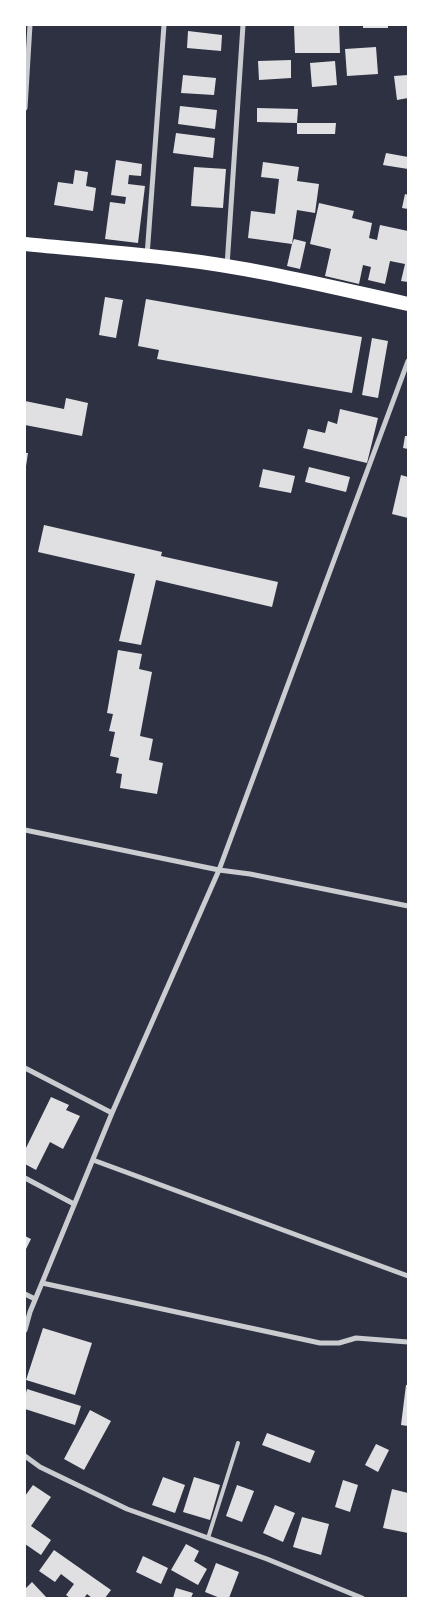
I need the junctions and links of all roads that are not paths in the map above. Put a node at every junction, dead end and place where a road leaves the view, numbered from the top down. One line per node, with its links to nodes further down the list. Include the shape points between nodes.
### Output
1 (30, 25): 4 (street)
2 (164, 25): 6 (street)
3 (243, 25): 7 (street)
4 (25, 108)
5 (25, 244): 6 (highway)
6 (147, 256): 7 (highway)
7 (227, 266): 8 (highway)
8 (408, 304)
9 (408, 361): 11 (street)
10 (25, 830): 11 (street)
11 (219, 870): 12 (street); 14 (street)
12 (408, 906)
13 (25, 1068): 14 (street)
14 (112, 1113): 15 (street)
15 (93, 1160): 17 (street); 18 (street)
16 (25, 1178): 17 (street)
17 (74, 1204): 19 (street)
18 (408, 1276)
19 (42, 1283): 21 (street); 23 (street, via 320,1343 339,1343 356,1338)
20 (25, 1294): 21 (street)
21 (35, 1300): 22 (street)
22 (25, 1330)
23 (408, 1342)
24 (238, 1443): 26 (lane)
25 (25, 1456): 26 (street, via 40,1467 127,1509)
26 (208, 1538): 27 (street)
27 (362, 1598)

